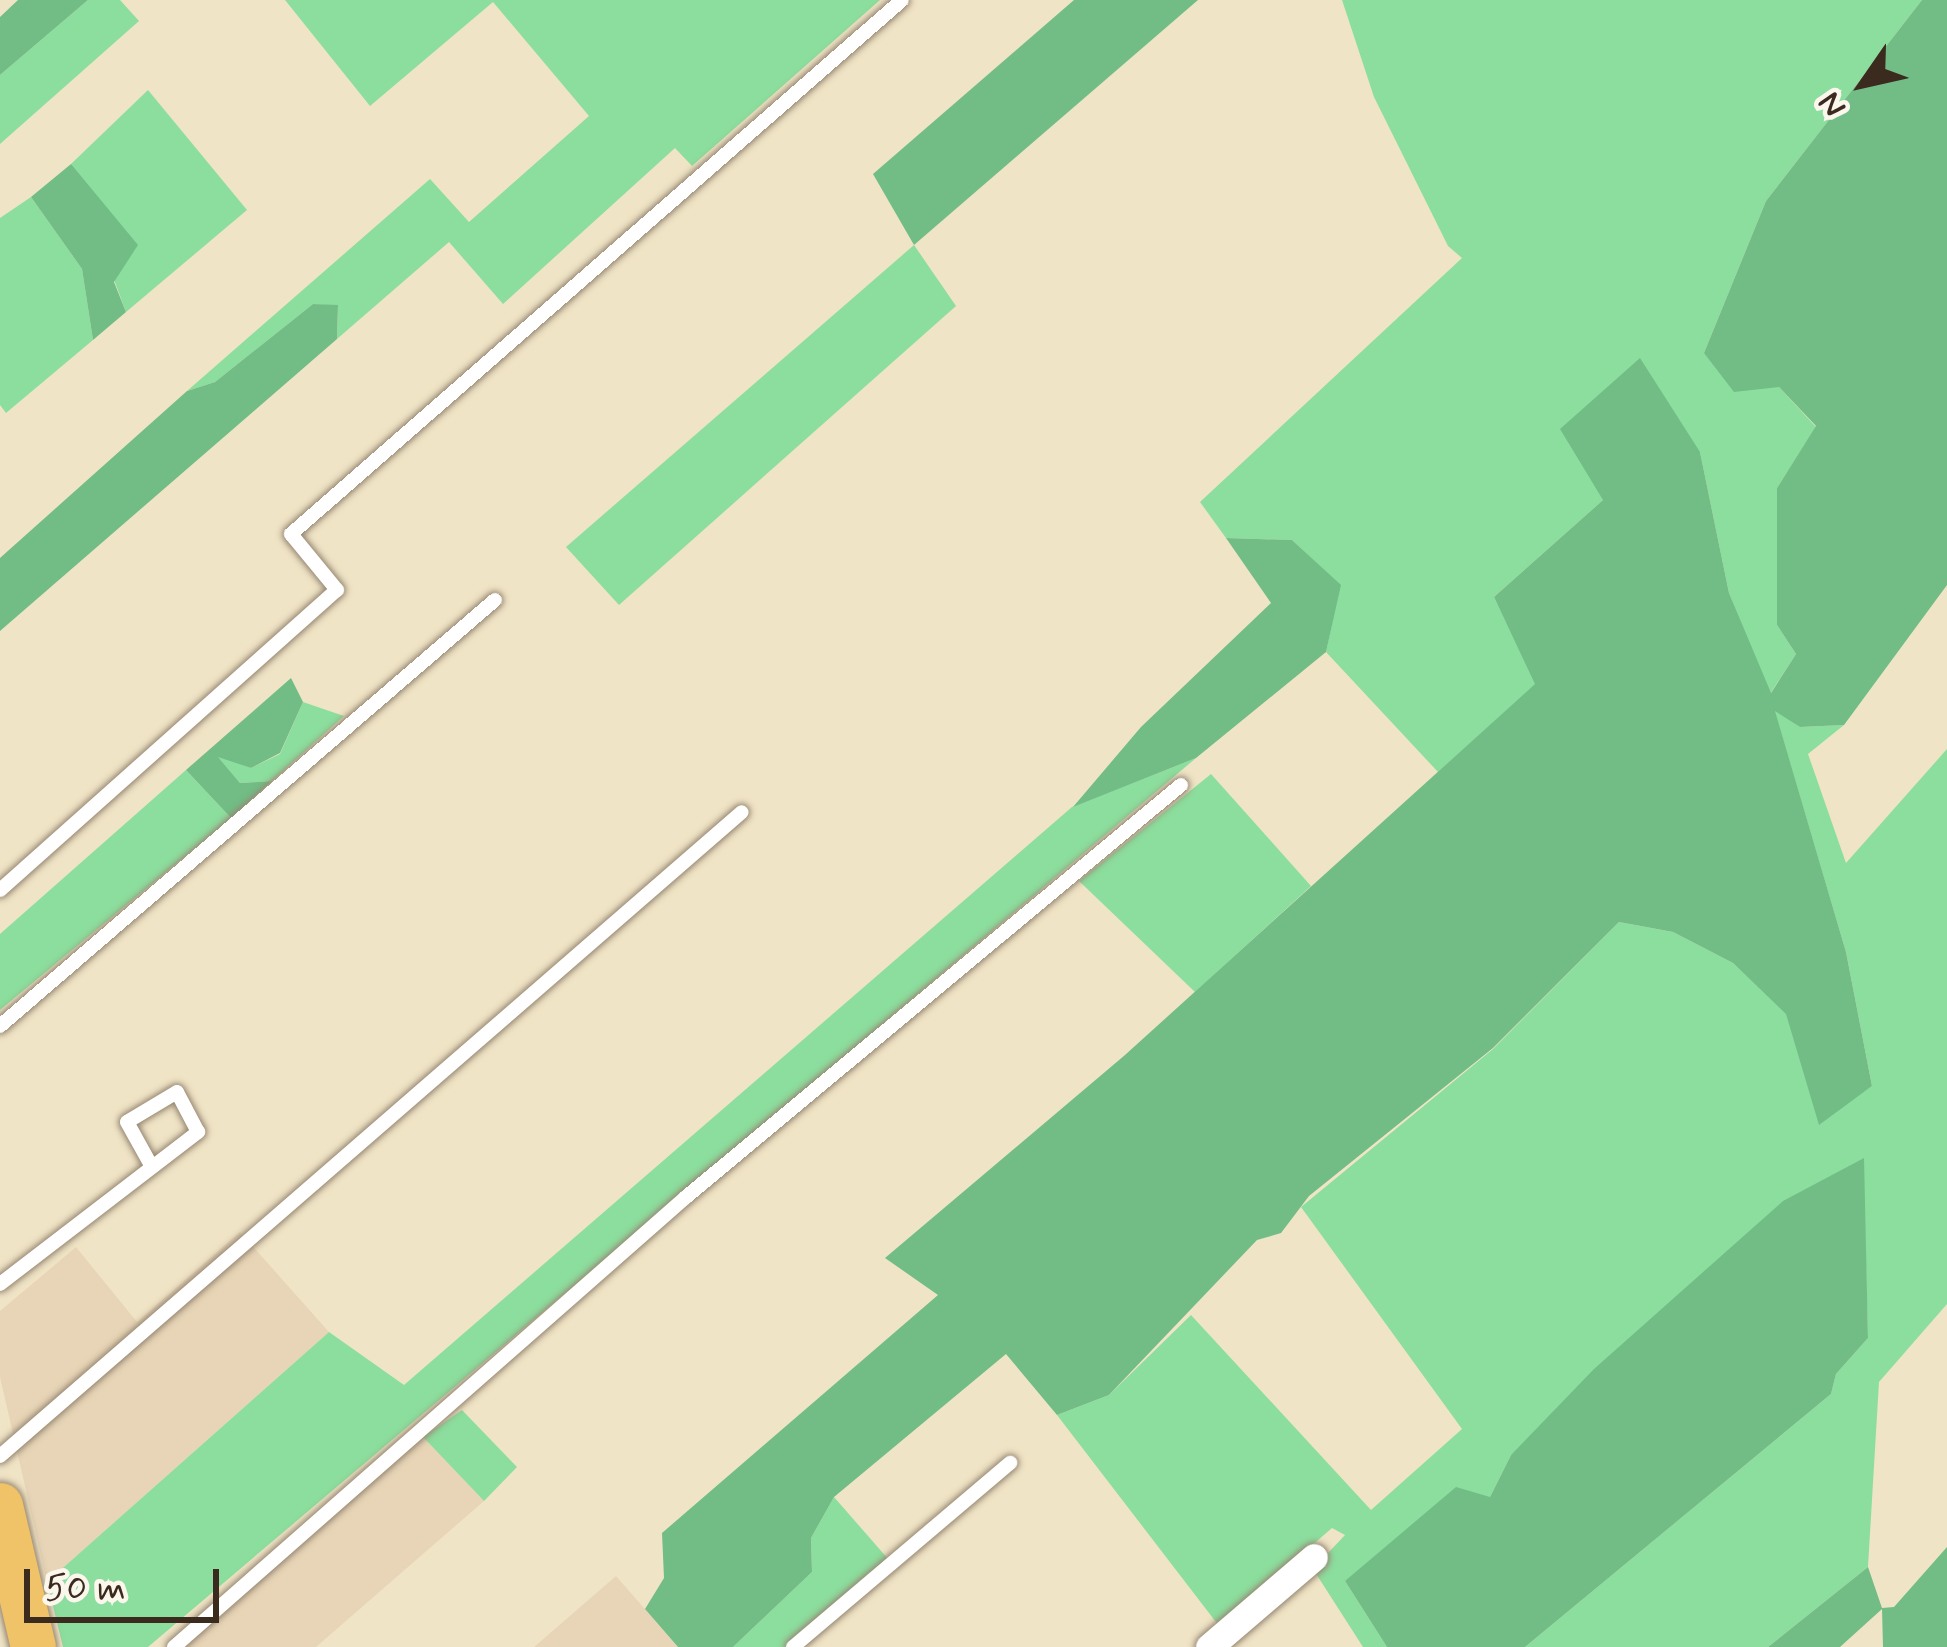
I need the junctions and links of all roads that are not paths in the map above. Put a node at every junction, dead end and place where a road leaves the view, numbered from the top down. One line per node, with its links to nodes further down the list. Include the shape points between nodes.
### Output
1 (902, 0): 5 (lane, via 291,534 337,590)
2 (494, 600): 6 (lane)
3 (1181, 785): 14 (lane, via 686,1197)
4 (742, 812): 9 (lane)
5 (0, 890)
6 (0, 1026)
7 (152, 1167): 7 (lane, via 198,1132 177,1092 127,1122); 8 (lane)
8 (0, 1284)
9 (0, 1456)
10 (1010, 1463): 15 (lane)
11 (0, 1505): 13 (main road)
12 (1314, 1557): 16 (street)
13 (33, 1647)
14 (174, 1647)
15 (794, 1647)
16 (1209, 1647)

